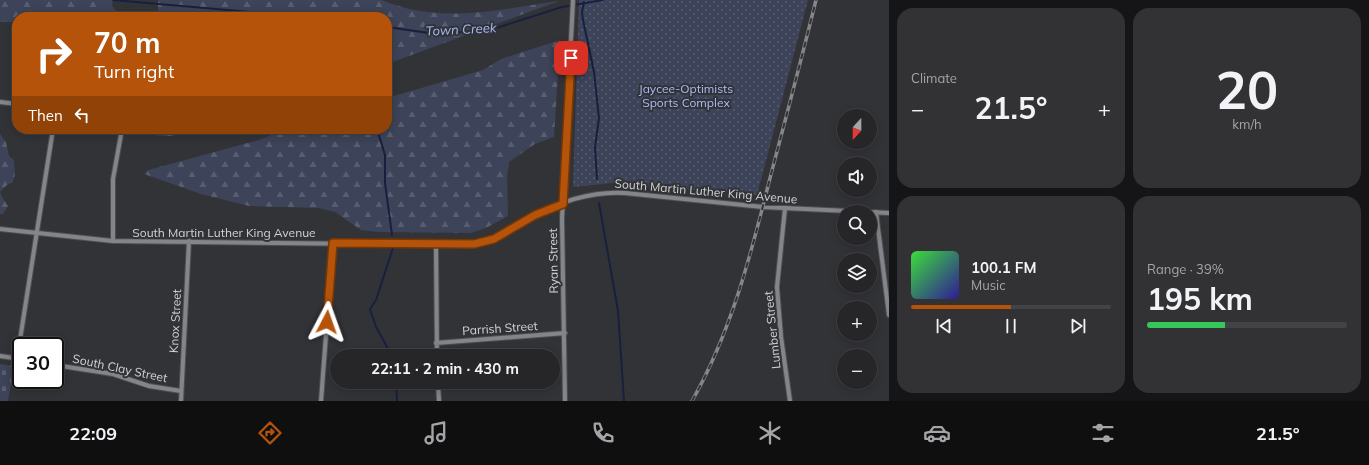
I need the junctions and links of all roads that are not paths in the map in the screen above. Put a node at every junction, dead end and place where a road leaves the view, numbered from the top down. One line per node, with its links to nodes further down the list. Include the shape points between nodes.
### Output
1 (573, 0): 6 (street, Ryan Street)
2 (0, 102): 3 (street)
3 (12, 103)
4 (52, 134): 13 (street)
5 (121, 134): 14 (street, via 114,179)
6 (563, 204): 7 (street, South Martin Luther King Avenue, via 594,195 619,193); 17 (street, South Martin Luther King Avenue, via 488,241 468,245); 19 (street, Ryan Street)
7 (784, 208): 8 (street, South Martin Luther King Avenue); 32 (street, Lumber Street, via 777,287)
8 (837, 210)
9 (877, 212): 10 (street, South Martin Luther King Avenue)
10 (889, 213)
11 (877, 220): 18 (street)
12 (0, 229): 13 (street, South Martin Luther King Avenue)
13 (36, 234): 14 (street, South Martin Luther King Avenue); 20 (street)
14 (113, 241): 15 (street, South Martin Luther King Avenue)
15 (189, 241): 16 (street, South Martin Luther King Avenue); 27 (street, Knox Street)
16 (333, 243): 17 (street, South Martin Luther King Avenue); 29 (street)
17 (436, 245): 21 (street)
18 (889, 315)
19 (565, 333): 21 (street, Parrish Street); 31 (street, Ryan Street)
20 (22, 337)
21 (436, 343): 22 (street)
22 (436, 349)
23 (0, 356): 24 (street)
24 (12, 358)
25 (64, 366): 27 (street, South Clay Street, via 112,374 150,386)
26 (438, 389): 30 (street)
27 (181, 391): 28 (street, Knox Street)
28 (181, 401)
29 (321, 401)
30 (439, 401)
31 (565, 401)
32 (790, 401)

